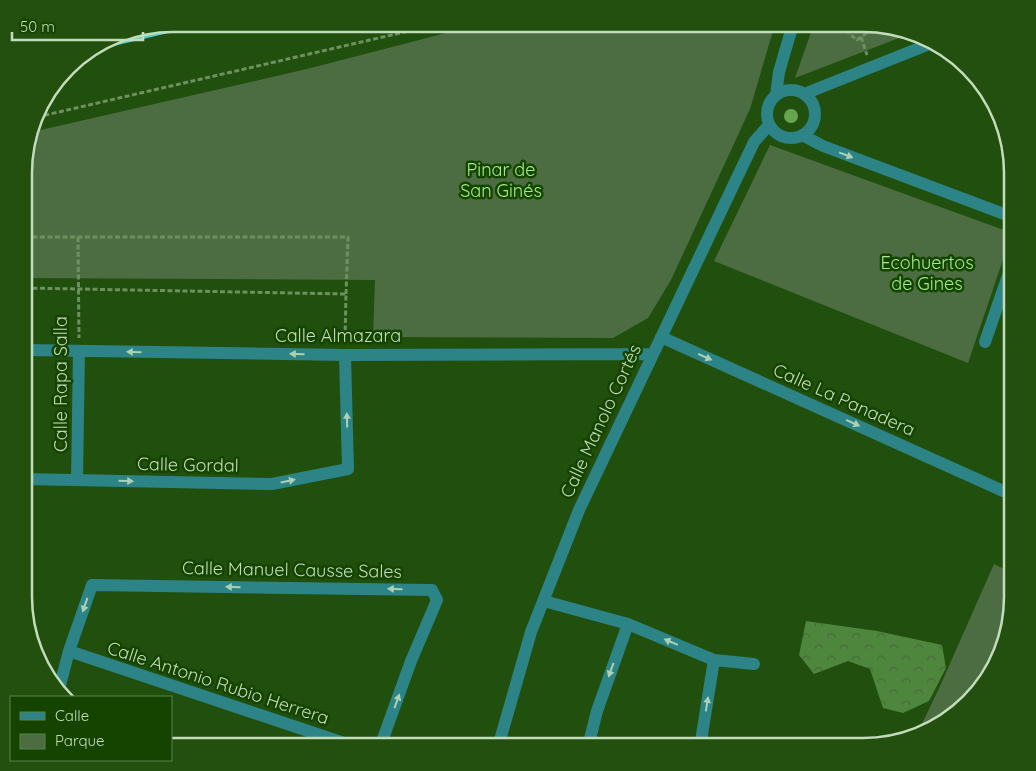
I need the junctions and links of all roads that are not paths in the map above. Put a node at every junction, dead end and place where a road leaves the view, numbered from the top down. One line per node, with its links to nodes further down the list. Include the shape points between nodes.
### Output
1 (791, 33): 4 (street)
2 (923, 46): 3 (street)
3 (804, 94): 4 (street, via 790,90); 6 (street, via 814,107 814,115 813,123)
4 (776, 95): 5 (street, via 768,106)
5 (769, 125): 6 (street, via 780,135 794,138); 9 (street, Calle Manolo Cortés, via 754,142)
6 (802, 135): 7 (street, one-way to 7, via 823,146)
7 (1003, 214)
8 (1003, 290): 10 (street)
9 (661, 337): 14 (street, Calle Manolo Cortés); 17 (street, Calle La Panadera, one-way to 17)
10 (985, 342)
11 (32, 350): 12 (street, Calle Almazara)
12 (79, 351): 13 (street, Calle Almazara, one-way to 12); 16 (street, Calle Rapa Salla)
13 (345, 354): 14 (street, Calle Almazara); 16 (street, Calle Gordal, one-way to 13, via 272,484 348,469)
14 (652, 354): 18 (street, Calle Manolo Cortés, via 579,510)
15 (33, 479): 16 (street, Calle Gordal)
16 (77, 480)
17 (1003, 491)
18 (544, 601): 19 (street); 26 (street, Calle Manolo Cortés)
19 (628, 624): 21 (street, one-way to 19); 27 (street, one-way to 27)
20 (69, 651): 23 (street, Calle Manuel Causse Sales); 24 (street, Calle Antonio Rubio Herrera); 25 (street, Calle Manuel Causse Sales, one-way to 20, via 436,600 432,590 92,585)
21 (714, 660): 22 (street); 28 (street, one-way to 21)
22 (754, 664)
23 (61, 682)
24 (329, 738)
25 (383, 738)
26 (501, 738)
27 (590, 738)
28 (701, 738)

